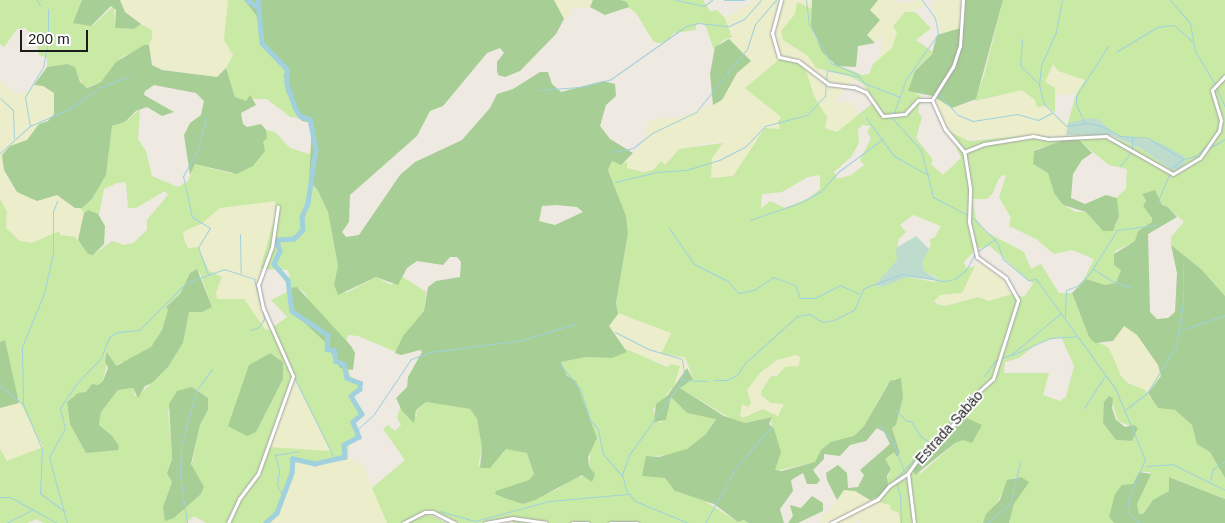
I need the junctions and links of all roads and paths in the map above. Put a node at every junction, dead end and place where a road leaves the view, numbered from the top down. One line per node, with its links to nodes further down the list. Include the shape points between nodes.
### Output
1 (781, 0): 4 (street, via 772,33 779,57 798,61 828,84 866,92 883,116 899,117 918,100)
2 (963, 0): 4 (street, via 960,46 954,67)
3 (1225, 76): 5 (street, via 1212,90 1221,120 1219,131 1200,158 1173,174 1106,136 1066,139 1032,136 984,144)
4 (932, 100): 5 (street, via 945,129)
5 (964, 152): 7 (street, Estrada Sabäo, via 970,188 969,221 977,257 1014,288 1017,309 1009,324 993,379 974,395 955,422 923,452)
6 (278, 206): 8 (street, via 272,247 258,285 263,308 293,376 258,474 239,499)
7 (908, 473): 17 (street, Estrada Sabäo, via 889,486 878,499); 18 (street)
8 (228, 523)
9 (403, 523): 10 (street, via 425,512 433,512)
10 (455, 523)
11 (485, 523): 12 (street, via 512,518)
12 (546, 523)
13 (572, 523): 14 (street)
14 (588, 523)
15 (610, 523): 16 (street)
16 (638, 523)
17 (831, 523)
18 (914, 523)

